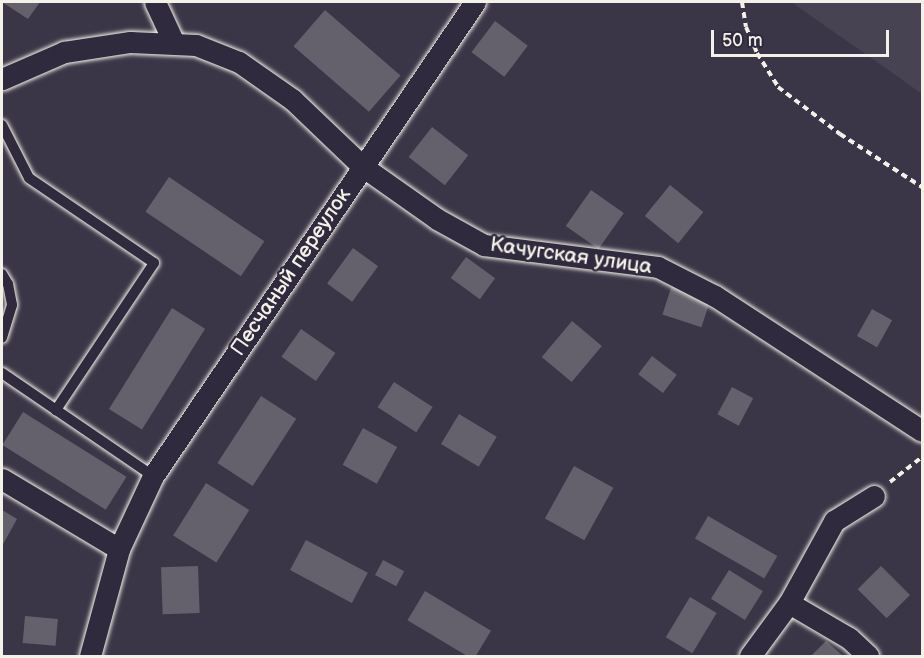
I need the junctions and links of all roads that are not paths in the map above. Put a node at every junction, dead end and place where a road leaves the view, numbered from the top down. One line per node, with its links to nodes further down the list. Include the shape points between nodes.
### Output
1 (155, 2): 3 (street)
2 (475, 2): 6 (street, Песчаный переулок)
3 (174, 43): 4 (street, Качугская улица, via 130,42 64,52); 6 (street, Качугская улица, via 196,45 239,62 293,100)
4 (2, 79)
5 (2, 125): 10 (lane, via 29,178 154,262)
6 (362, 166): 11 (street, Качугская улица, via 437,219 484,245 658,267 715,296); 12 (street, Песчаный переулок)
7 (2, 274): 8 (lane, via 12,304)
8 (2, 337)
9 (2, 373): 10 (lane)
10 (56, 410): 12 (lane)
11 (922, 431)
12 (153, 476): 15 (street, Песчаный переулок)
13 (2, 479): 15 (street)
14 (874, 496): 16 (street, via 834,521)
15 (119, 549): 17 (street, Песчаный переулок)
16 (789, 603): 18 (street); 19 (street, via 849,638)
17 (94, 654)
18 (750, 657)
19 (868, 657)

